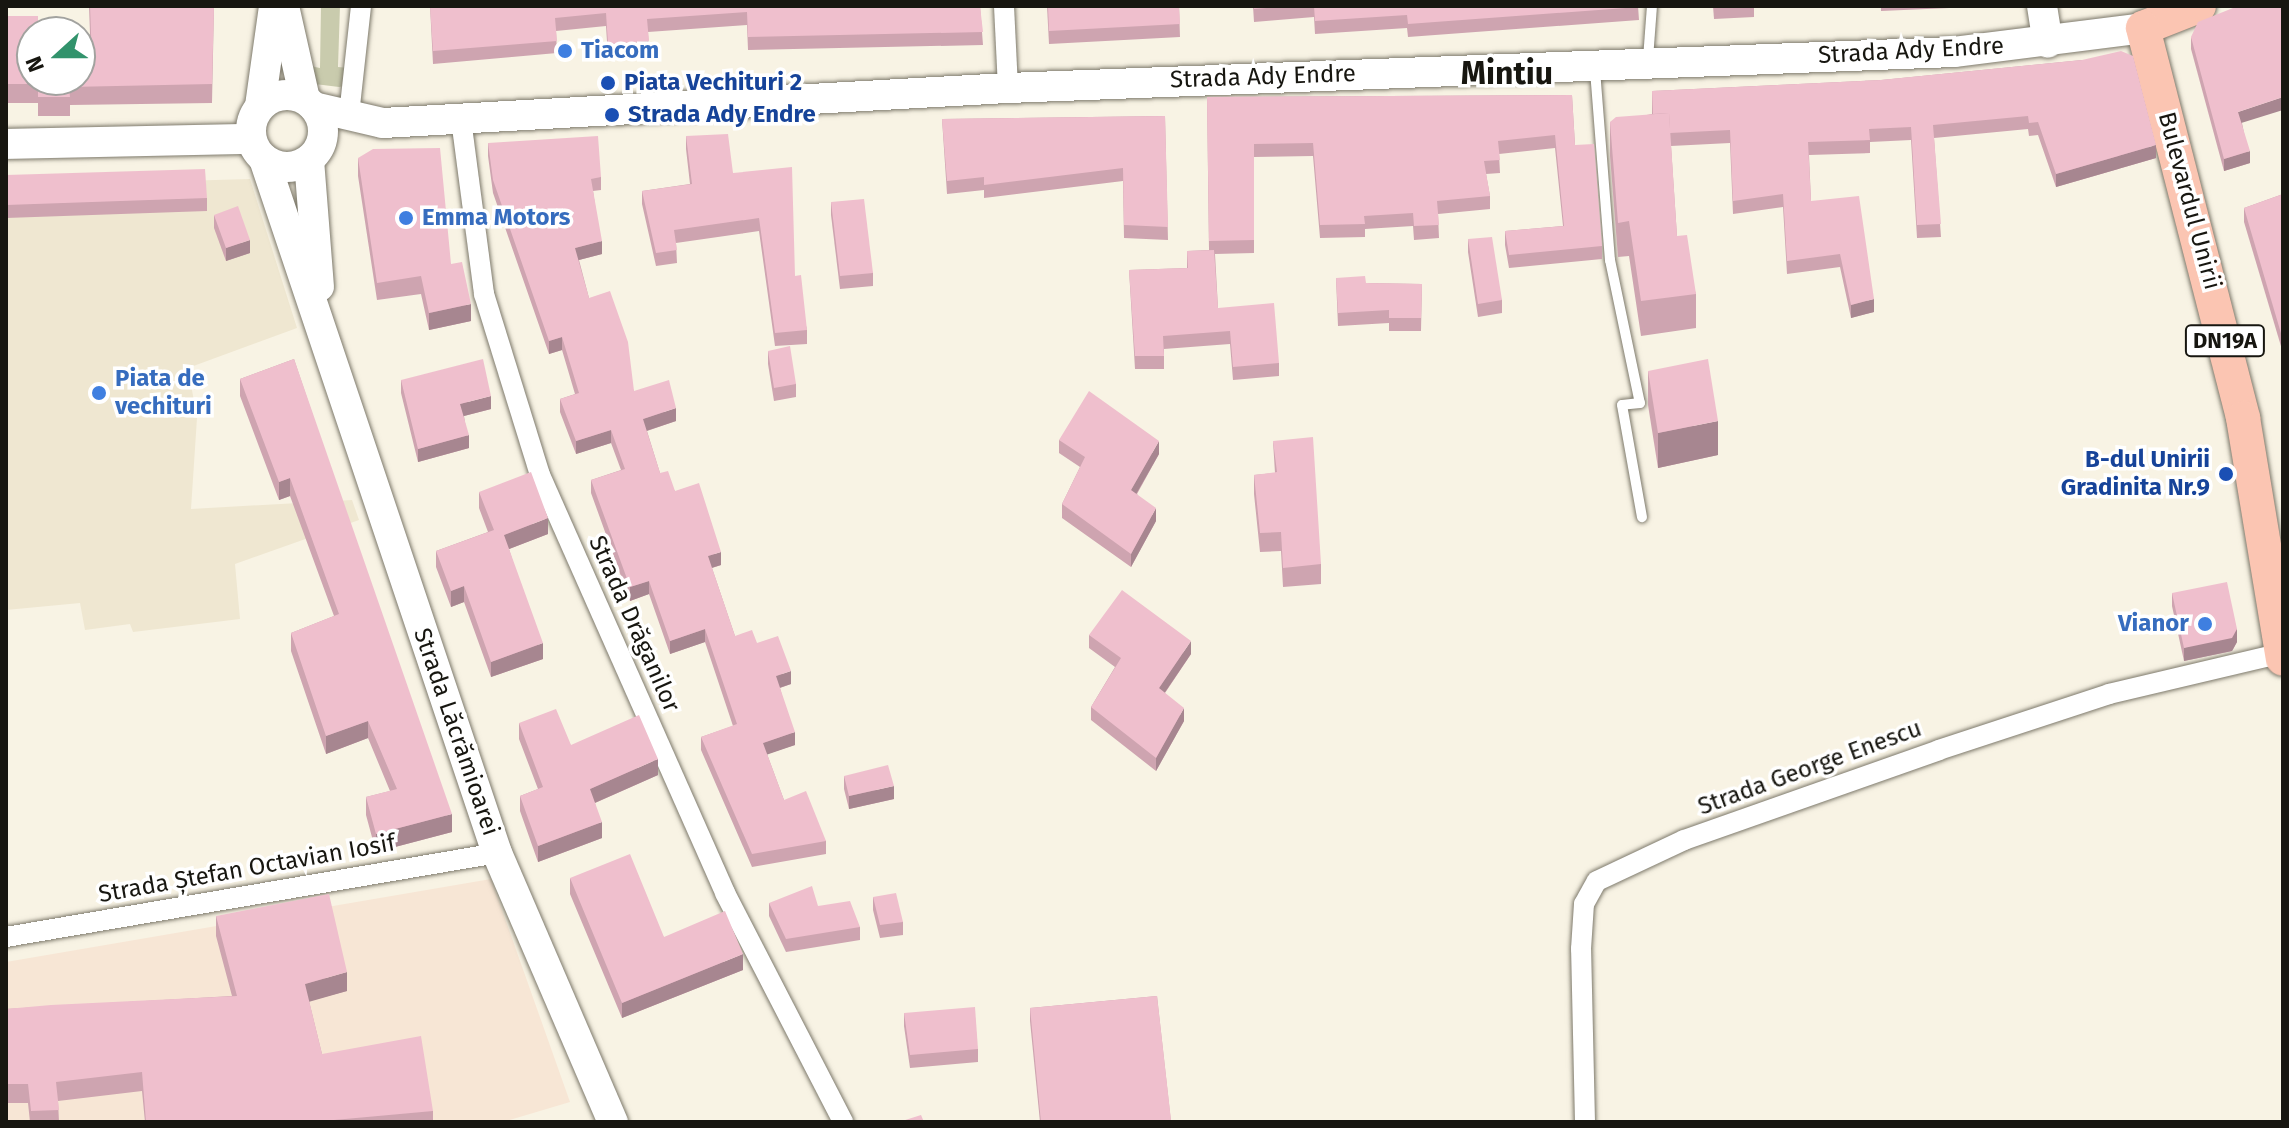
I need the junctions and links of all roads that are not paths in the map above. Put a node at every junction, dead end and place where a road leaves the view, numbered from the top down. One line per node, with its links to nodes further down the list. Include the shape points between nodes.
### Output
1 (274, 6): 14 (main road)
2 (284, 6): 13 (main road)
3 (361, 6): 15 (street)
4 (1004, 6): 12 (street)
5 (1652, 6): 10 (lane)
6 (2042, 6): 9 (main road)
7 (2199, 6): 8 (main road)
8 (2143, 28): 9 (main road, Strada Ady Endre); 23 (main road, Bulevardul Unirii / DN19A, via 2243,418)
9 (2048, 43): 10 (main road, Strada Ady Endre, via 1954,52)
10 (1648, 61): 11 (main road, Strada Ady Endre)
11 (1595, 64): 12 (main road, Strada Ady Endre); 22 (lane, via 1610,260 1640,403 1622,405)
12 (1008, 88): 16 (main road, Strada Ady Endre)
13 (310, 103): 14 (main road, via 282,95); 15 (main road, Strada Ady Endre); 20 (main road, via 323,129)
14 (260, 106): 19 (main road, via 250,127)
15 (349, 115): 17 (main road, Strada Ady Endre)
16 (461, 119): 17 (main road, Strada Ady Endre); 27 (street, Strada Drăganilor, via 484,294 540,475 725,893)
17 (383, 123): 20 (main road, Strada Ady Endre)
18 (6, 144): 19 (main road)
19 (258, 149): 20 (main road, via 286,167); 21 (main road, Strada Lăcrămioarei)
20 (313, 156): 21 (main road, Strada Lăcrămioarei)
21 (322, 333): 24 (main road, Strada Lăcrămioarei)
22 (1642, 517)
23 (2283, 656): 28 (street, Strada George Enescu, via 2109,694 1684,840 1597,881 1584,904 1581,949)
24 (497, 853): 25 (street, Strada Ștefan Octavian Iosif); 26 (main road, Strada Lăcrămioarei)
25 (6, 937)
26 (613, 1122)
27 (843, 1122)
28 (1585, 1122)

